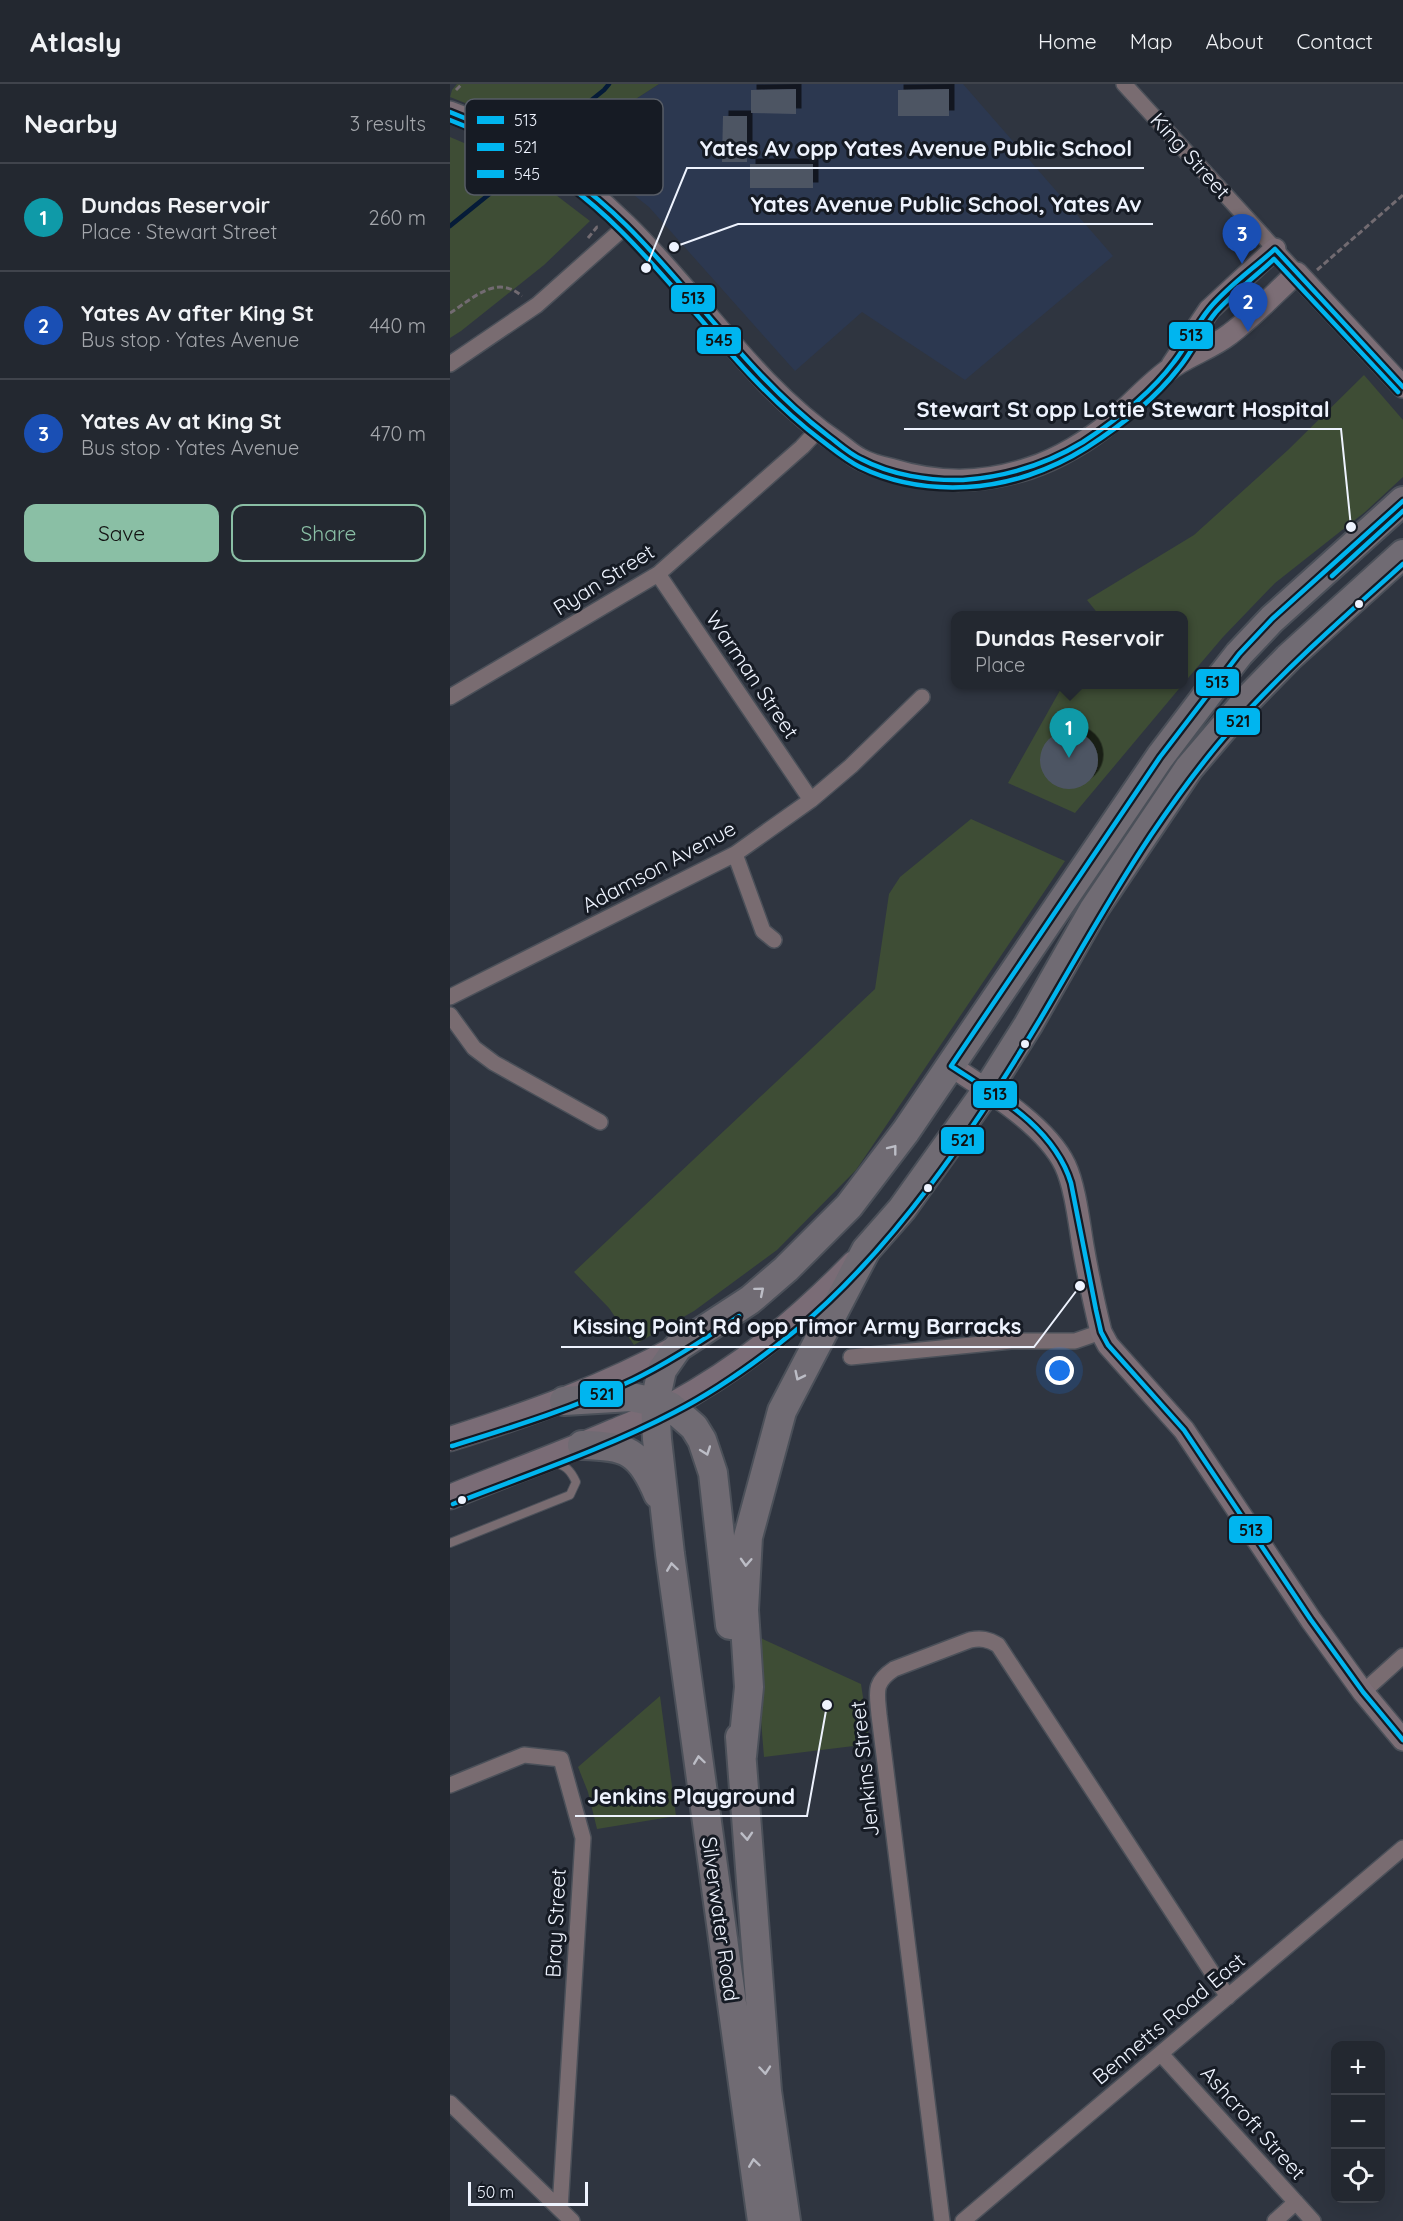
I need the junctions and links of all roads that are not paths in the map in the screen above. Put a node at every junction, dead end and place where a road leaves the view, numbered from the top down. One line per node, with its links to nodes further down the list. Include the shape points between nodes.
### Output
1 (1124, 84): 6 (street, King Street)
2 (450, 112): 3 (street)
3 (465, 117)
4 (594, 195): 5 (street)
5 (627, 225): 8 (street, via 537,305); 11 (street, via 768,384)
6 (1275, 249): 7 (street, King Street); 9 (street, via 1209,310)
7 (1300, 277): 9 (street, via 1229,335); 10 (street, King Street)
8 (450, 364)
9 (1168, 370): 11 (street, via 1110,422 1081,442 1030,468 977,479 932,480 869,464)
10 (1403, 387)
11 (818, 430): 14 (street, Ryan Street)
12 (1403, 501): 22 (highway, via 1266,625 1210,691 1160,757)
13 (1403, 554): 23 (highway, Silverwater Road, via 1288,657 1189,768 1094,909)
14 (658, 574): 15 (street, Ryan Street); 17 (street, Warman Street)
15 (450, 697)
16 (922, 697): 17 (street, Adamson Avenue)
17 (811, 800): 18 (street, Adamson Avenue)
18 (735, 854): 19 (street, via 763,931); 20 (street, Adamson Avenue)
19 (774, 940)
20 (450, 997)
21 (450, 1015): 24 (street, via 474,1048 494,1063)
22 (951, 1066): 23 (street); 27 (highway, one-way to 22, via 750,1300 849,1206)
23 (987, 1090): 25 (highway, Silverwater Road, via 902,1209); 26 (street, via 1036,1127 1066,1165)
24 (600, 1122)
25 (866, 1250): 30 (main road, via 791,1324 730,1369); 40 (highway, Silverwater Road, one-way to 40, via 782,1411 748,1537 744,1610 749,1687)
26 (1101, 1332): 28 (street, via 1075,1341 1011,1341); 38 (street, via 1119,1359 1184,1430)
27 (678, 1347): 29 (main road); 30 (highway, Silverwater Road, via 662,1370)
28 (851, 1357)
29 (564, 1401): 30 (highway, via 631,1397); 31 (main road)
30 (660, 1407): 32 (main road); 35 (highway, Silverwater Road); 40 (highway, Silverwater Road, one-way to 40, via 694,1427 713,1473)
31 (450, 1439)
32 (582, 1445): 33 (main road); 35 (highway, via 628,1452 651,1476)
33 (540, 1461): 34 (main road); 36 (lane, via 560,1464 571,1472 576,1482 570,1495)
34 (450, 1497)
35 (667, 1515): 49 (highway, Silverwater Road, one-way to 35)
36 (450, 1543)
37 (1403, 1656): 38 (street)
38 (1363, 1692): 39 (street)
39 (1403, 1740)
40 (742, 1756): 50 (highway, Silverwater Road, one-way to 50, via 767,2091)
41 (450, 1785): 47 (street, Bray Street, via 524,1755 561,1759 583,1838)
42 (1403, 1848): 43 (street, Bennetts Road East)
43 (1228, 1997): 44 (street, Bennetts Road East); 51 (street, Jenkins Street, via 998,1645 981,1638 970,1640 884,1676 878,1683 879,1715)
44 (1161, 2054): 46 (street, Ashcroft Street); 52 (street, Bennetts Road East)
45 (450, 2103): 47 (street)
46 (1296, 2202): 53 (street); 54 (street, Ashcroft Street)
47 (560, 2209): 48 (street)
48 (572, 2221)
49 (762, 2221)
50 (786, 2221)
51 (942, 2221)
52 (963, 2221)
53 (1275, 2221)
54 (1313, 2221)

